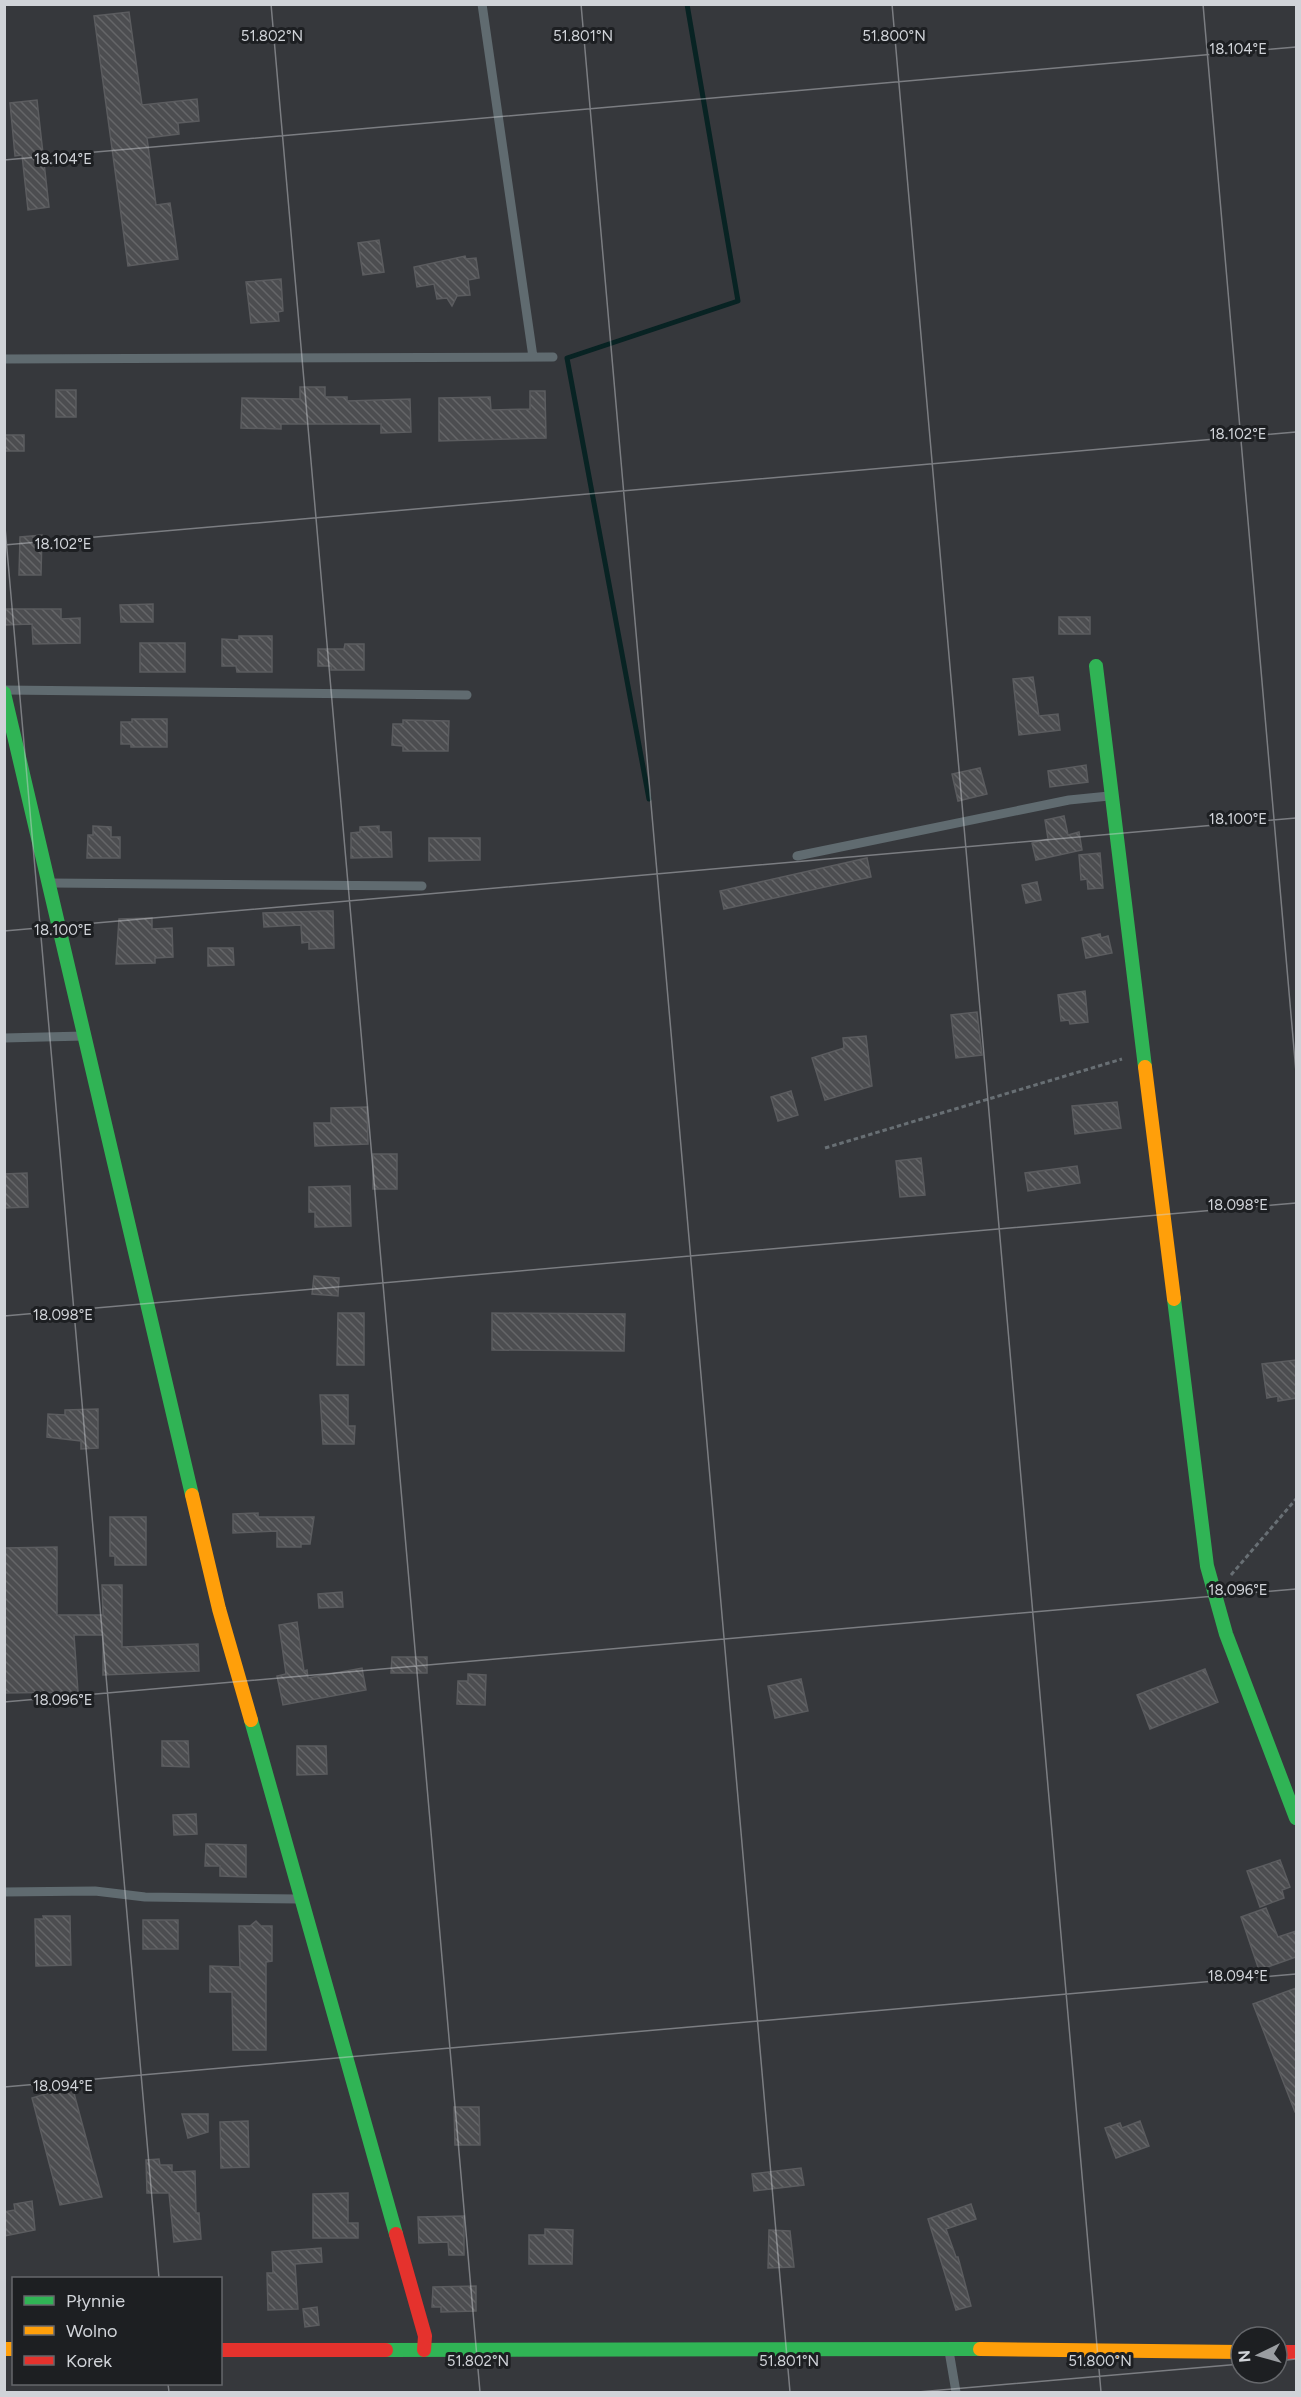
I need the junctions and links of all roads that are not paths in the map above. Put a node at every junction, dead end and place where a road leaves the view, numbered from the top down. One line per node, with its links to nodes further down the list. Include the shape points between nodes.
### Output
1 (482, 4): 2 (lane)
2 (533, 357): 3 (lane); 4 (lane)
3 (553, 357)
4 (4, 359)
5 (1096, 666): 8 (street)
6 (4, 692): 7 (lane); 10 (street)
7 (466, 695)
8 (1111, 796): 9 (lane, via 1069,800); 14 (street, via 1199,1519 1215,1602)
9 (797, 856)
10 (50, 883): 11 (lane); 12 (street)
11 (422, 886)
12 (86, 1036): 13 (lane); 16 (street, via 219,1609)
13 (4, 1038)
14 (1296, 1818)
15 (4, 1892): 16 (lane, via 95,1891 145,1897)
16 (302, 1899): 19 (street, via 425,2336)
17 (949, 2349): 19 (street); 20 (street); 21 (lane)
18 (222, 2350): 19 (street)
19 (424, 2350)
20 (1229, 2352)
21 (956, 2392)

